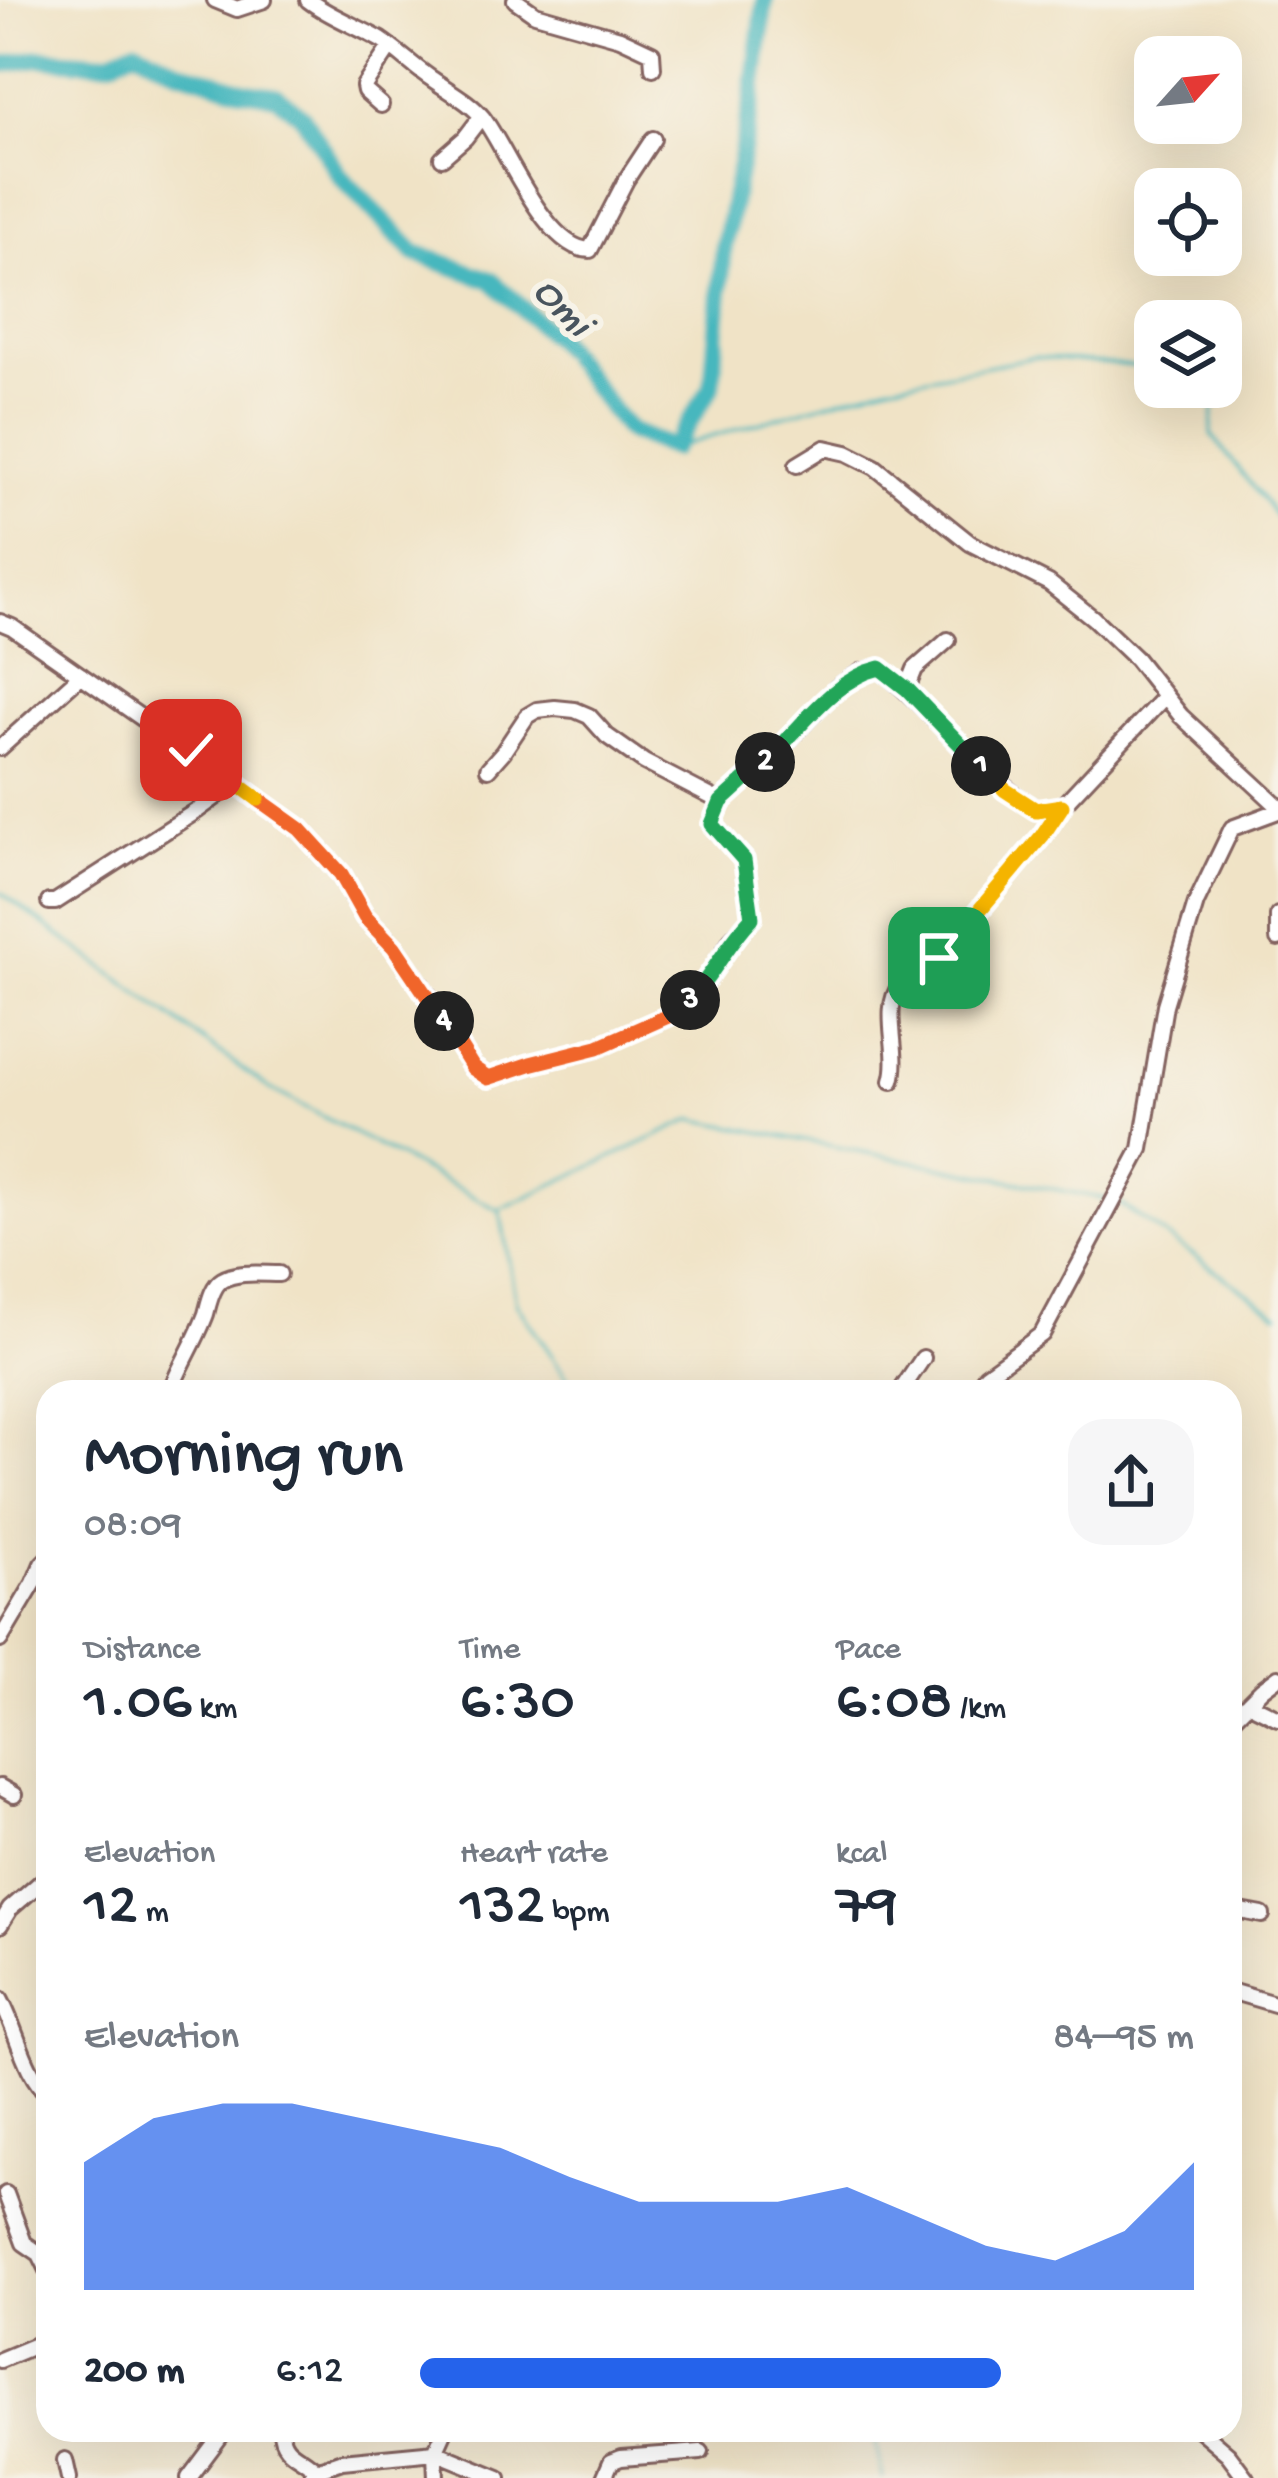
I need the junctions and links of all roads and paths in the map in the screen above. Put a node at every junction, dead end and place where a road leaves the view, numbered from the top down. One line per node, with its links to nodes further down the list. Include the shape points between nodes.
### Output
1 (214, 0): 2 (street, via 237,9)
2 (264, 0)
3 (308, 0): 5 (street)
4 (522, 2): 6 (street, via 536,14 652,53)
5 (390, 47): 7 (street, via 364,86); 8 (street)
6 (652, 68)
7 (381, 105)
8 (481, 117): 9 (street, via 531,202 580,250 590,250); 10 (street)
9 (652, 139)
10 (442, 158)
11 (797, 465): 16 (street, via 824,448 874,466 970,542 1049,583)
12 (4, 629): 14 (street)
13 (948, 640): 15 (street, via 915,668)
14 (81, 676): 17 (street); 19 (street)
15 (907, 689): 20 (street, via 880,668 861,672); 21 (street, via 1005,790 1036,810)
16 (1166, 696): 21 (street); 22 (street)
17 (0, 748)
18 (488, 769): 20 (street, via 527,716 575,710 644,762)
19 (236, 783): 20 (street, via 289,820 341,874 473,1068 488,1078 598,1047 682,1010 752,918 744,860 712,824); 23 (street)
20 (721, 802)
21 (1062, 806): 26 (street, via 939,958 901,984 891,1002)
22 (1278, 809): 31 (street, via 1232,828 1196,903 1165,1005 1141,1149 1042,1334)
23 (49, 902)
24 (1278, 915): 25 (street)
25 (1278, 939)
26 (892, 1081)
27 (278, 1274): 29 (street, via 244,1274 216,1286)
28 (923, 1358): 30 (street)
29 (175, 1380)
30 (908, 1380)
31 (983, 1380)
32 (36, 1578): 33 (street)
33 (0, 1640)
34 (1278, 1677): 35 (street)
35 (1248, 1703): 36 (street); 37 (street)
36 (1242, 1709)
37 (1278, 1718)
38 (36, 1886): 41 (street)
39 (1242, 1911): 40 (street)
40 (1262, 1915)
41 (0, 1925)
42 (1242, 1994): 44 (street)
43 (0, 1999): 45 (street)
44 (1278, 2005)
45 (36, 2080)
46 (6, 2194): 47 (street, via 24,2243)
47 (36, 2251)
48 (36, 2345): 49 (street)
49 (0, 2360)
50 (216, 2442): 59 (street)
51 (283, 2442): 57 (street)
52 (440, 2442): 54 (street)
53 (1214, 2442): 63 (street)
54 (435, 2452): 57 (street, via 342,2461); 60 (street); 61 (street)
55 (701, 2452): 62 (street, via 621,2458)
56 (65, 2460): 58 (street)
57 (313, 2474)
58 (69, 2478)
59 (189, 2478)
60 (436, 2478)
61 (499, 2478)
62 (604, 2478)
63 (1246, 2478)

